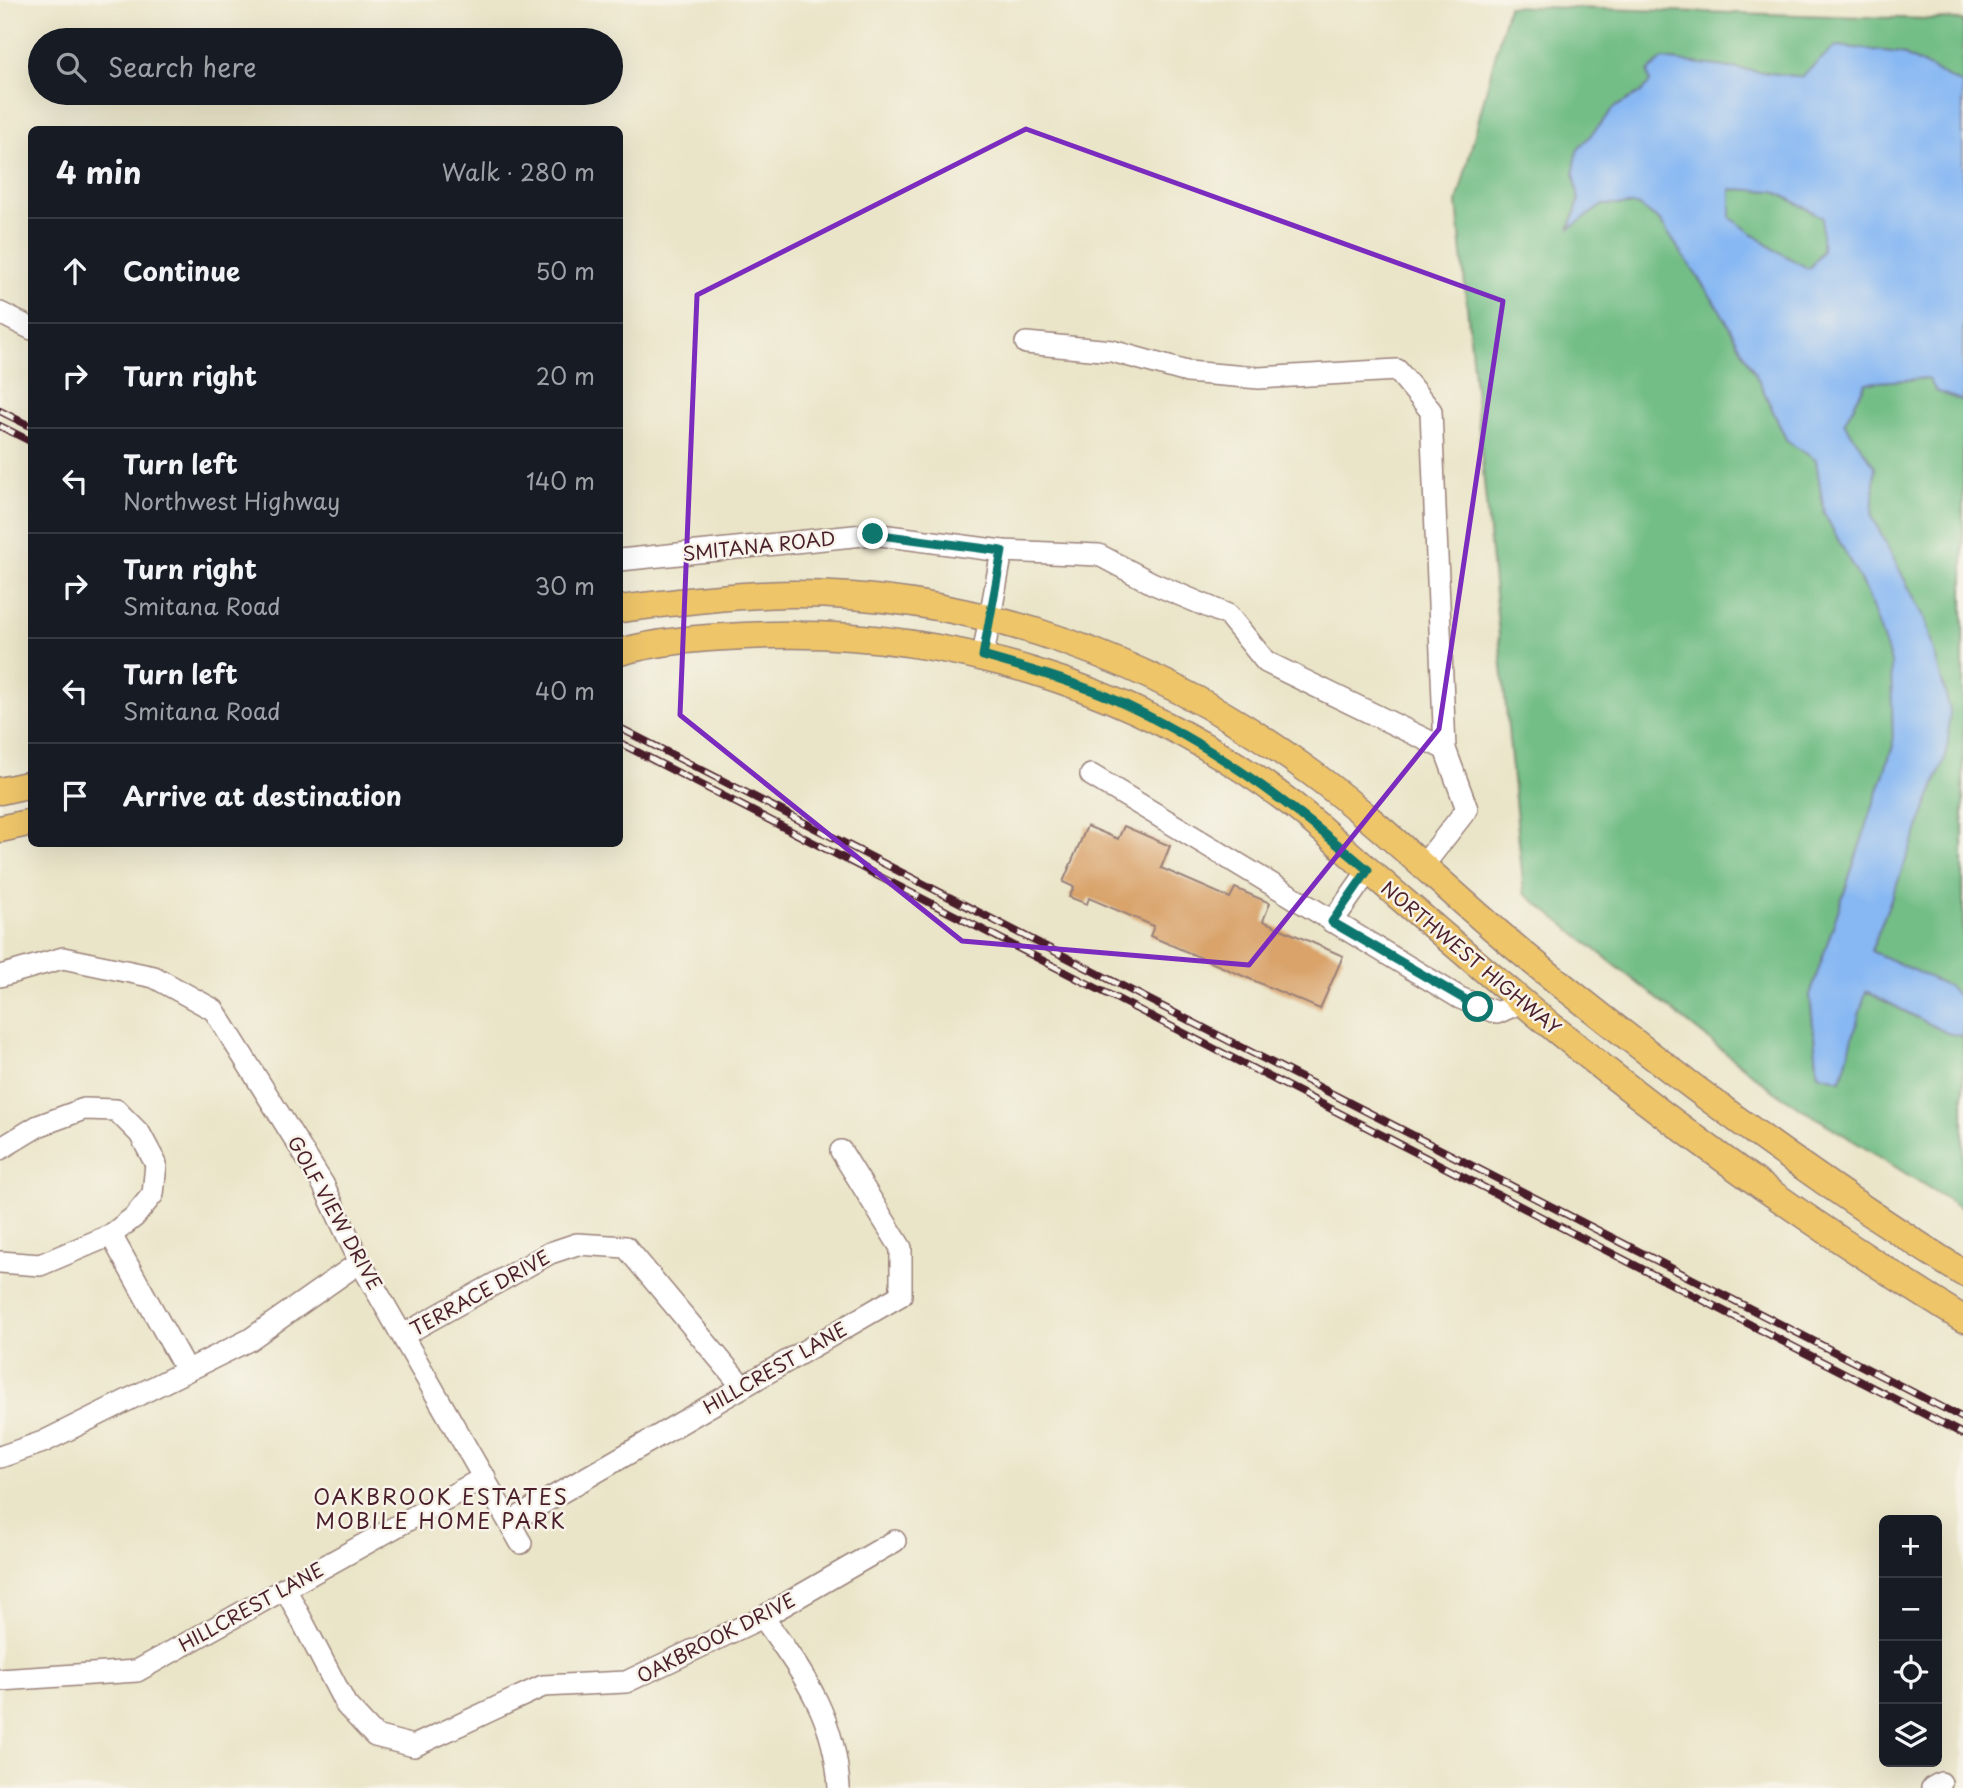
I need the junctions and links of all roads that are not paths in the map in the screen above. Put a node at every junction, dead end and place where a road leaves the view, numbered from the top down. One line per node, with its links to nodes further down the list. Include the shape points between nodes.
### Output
1 (0, 313): 2 (street)
2 (28, 326)
3 (1026, 343): 10 (street, via 1112,351 1187,372 1259,378 1397,370 1431,411)
4 (1002, 551): 5 (street, SMITANA ROAD, via 873,534); 7 (street); 10 (street, SMITANA ROAD, via 1099,555 1228,615 1266,662)
5 (623, 560)
6 (623, 609): 7 (main road, NORTHWEST HIGHWAY, via 803,594 917,604)
7 (991, 620): 9 (street); 16 (main road, NORTHWEST HIGHWAY, via 1054,636 1194,696 1316,776)
8 (623, 651): 9 (main road, NORTHWEST HIGHWAY, via 680,641 789,633 896,640)
9 (983, 656): 17 (main road, NORTHWEST HIGHWAY, via 1107,696 1174,729 1293,806)
10 (1445, 749): 16 (street, via 1467,809)
11 (1091, 775): 18 (street)
12 (28, 784): 13 (main road)
13 (0, 791)
14 (28, 823): 15 (main road)
15 (0, 829)
16 (1422, 867): 26 (main road, NORTHWEST HIGHWAY, via 1572,992 1766,1142)
17 (1368, 870): 18 (street); 20 (main road, NORTHWEST HIGHWAY)
18 (1332, 922): 20 (street, via 1478,1007 1497,1013)
19 (0, 976): 25 (street, GOLF VIEW DRIVE, via 63,958 154,977 214,1010 323,1184)
20 (1522, 1002): 27 (main road, NORTHWEST HIGHWAY, via 1729,1162)
21 (0, 1149): 23 (street, via 38,1126 84,1109 117,1110 140,1134 156,1164 153,1194)
22 (841, 1151): 30 (street, HILLCREST LANE, via 901,1248 901,1295)
23 (111, 1235): 24 (street, via 40,1265); 29 (street)
24 (0, 1262)
25 (360, 1262): 28 (street, GOLF VIEW DRIVE); 29 (street, via 249,1340)
26 (1963, 1273)
27 (1963, 1319)
28 (402, 1335): 30 (street, TERRACE DRIVE, via 550,1253 577,1244 626,1247); 32 (street, GOLF VIEW DRIVE)
29 (186, 1370): 31 (street, via 43,1442)
30 (742, 1386): 33 (street, HILLCREST LANE)
31 (0, 1457)
32 (485, 1477): 33 (street, GOLF VIEW DRIVE); 36 (street, HILLCREST LANE)
33 (510, 1522): 35 (street, GOLF VIEW DRIVE)
34 (895, 1541): 37 (street, OAKBROOK DRIVE)
35 (521, 1543)
36 (285, 1588): 37 (street, OAKBROOK DRIVE, via 346,1705 374,1736 414,1746 543,1686 626,1682); 38 (street, HILLCREST LANE, via 137,1671)
37 (763, 1617): 39 (street, via 807,1680 831,1730)
38 (0, 1680)
39 (839, 1788)

